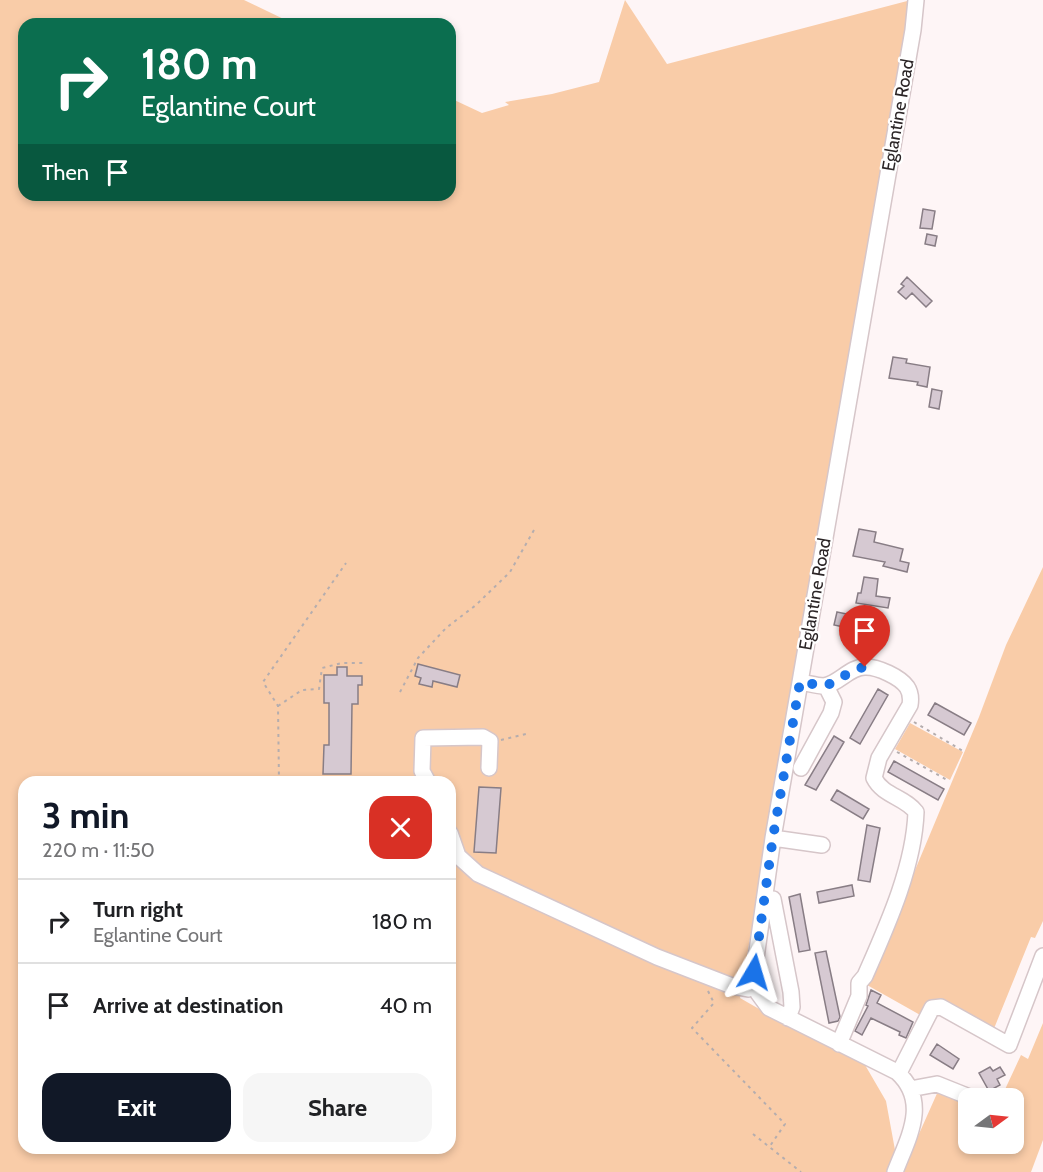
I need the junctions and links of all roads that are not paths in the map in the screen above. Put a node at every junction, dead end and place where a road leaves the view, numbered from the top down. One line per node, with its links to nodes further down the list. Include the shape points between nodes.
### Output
1 (916, 0): 2 (street, Eglantine Road)
2 (800, 682): 3 (street); 7 (street, Eglantine Road)
3 (826, 686): 5 (street, via 834,702 831,713); 14 (street, via 865,667 879,670 907,687 910,705 879,758 874,778 878,787 911,805 916,812 893,911 860,983 859,996)
4 (489, 768): 6 (street, via 490,741 483,737 423,738)
5 (801, 768)
6 (425, 776)
7 (773, 837): 8 (street); 12 (street, Eglantine Road, via 756,951)
8 (822, 845)
9 (456, 850): 12 (street, via 478,874 657,957 732,986)
10 (773, 899): 13 (street, via 791,992)
11 (1043, 956): 15 (street, via 1009,1044 941,1007 932,1008)
12 (755, 986): 13 (street, via 769,1008)
13 (788, 1018): 14 (street)
14 (839, 1044): 15 (street)
15 (897, 1072): 16 (street)
16 (910, 1089): 17 (street, via 937,1084); 18 (street, via 915,1107 913,1123)
17 (958, 1092)
18 (895, 1172)

